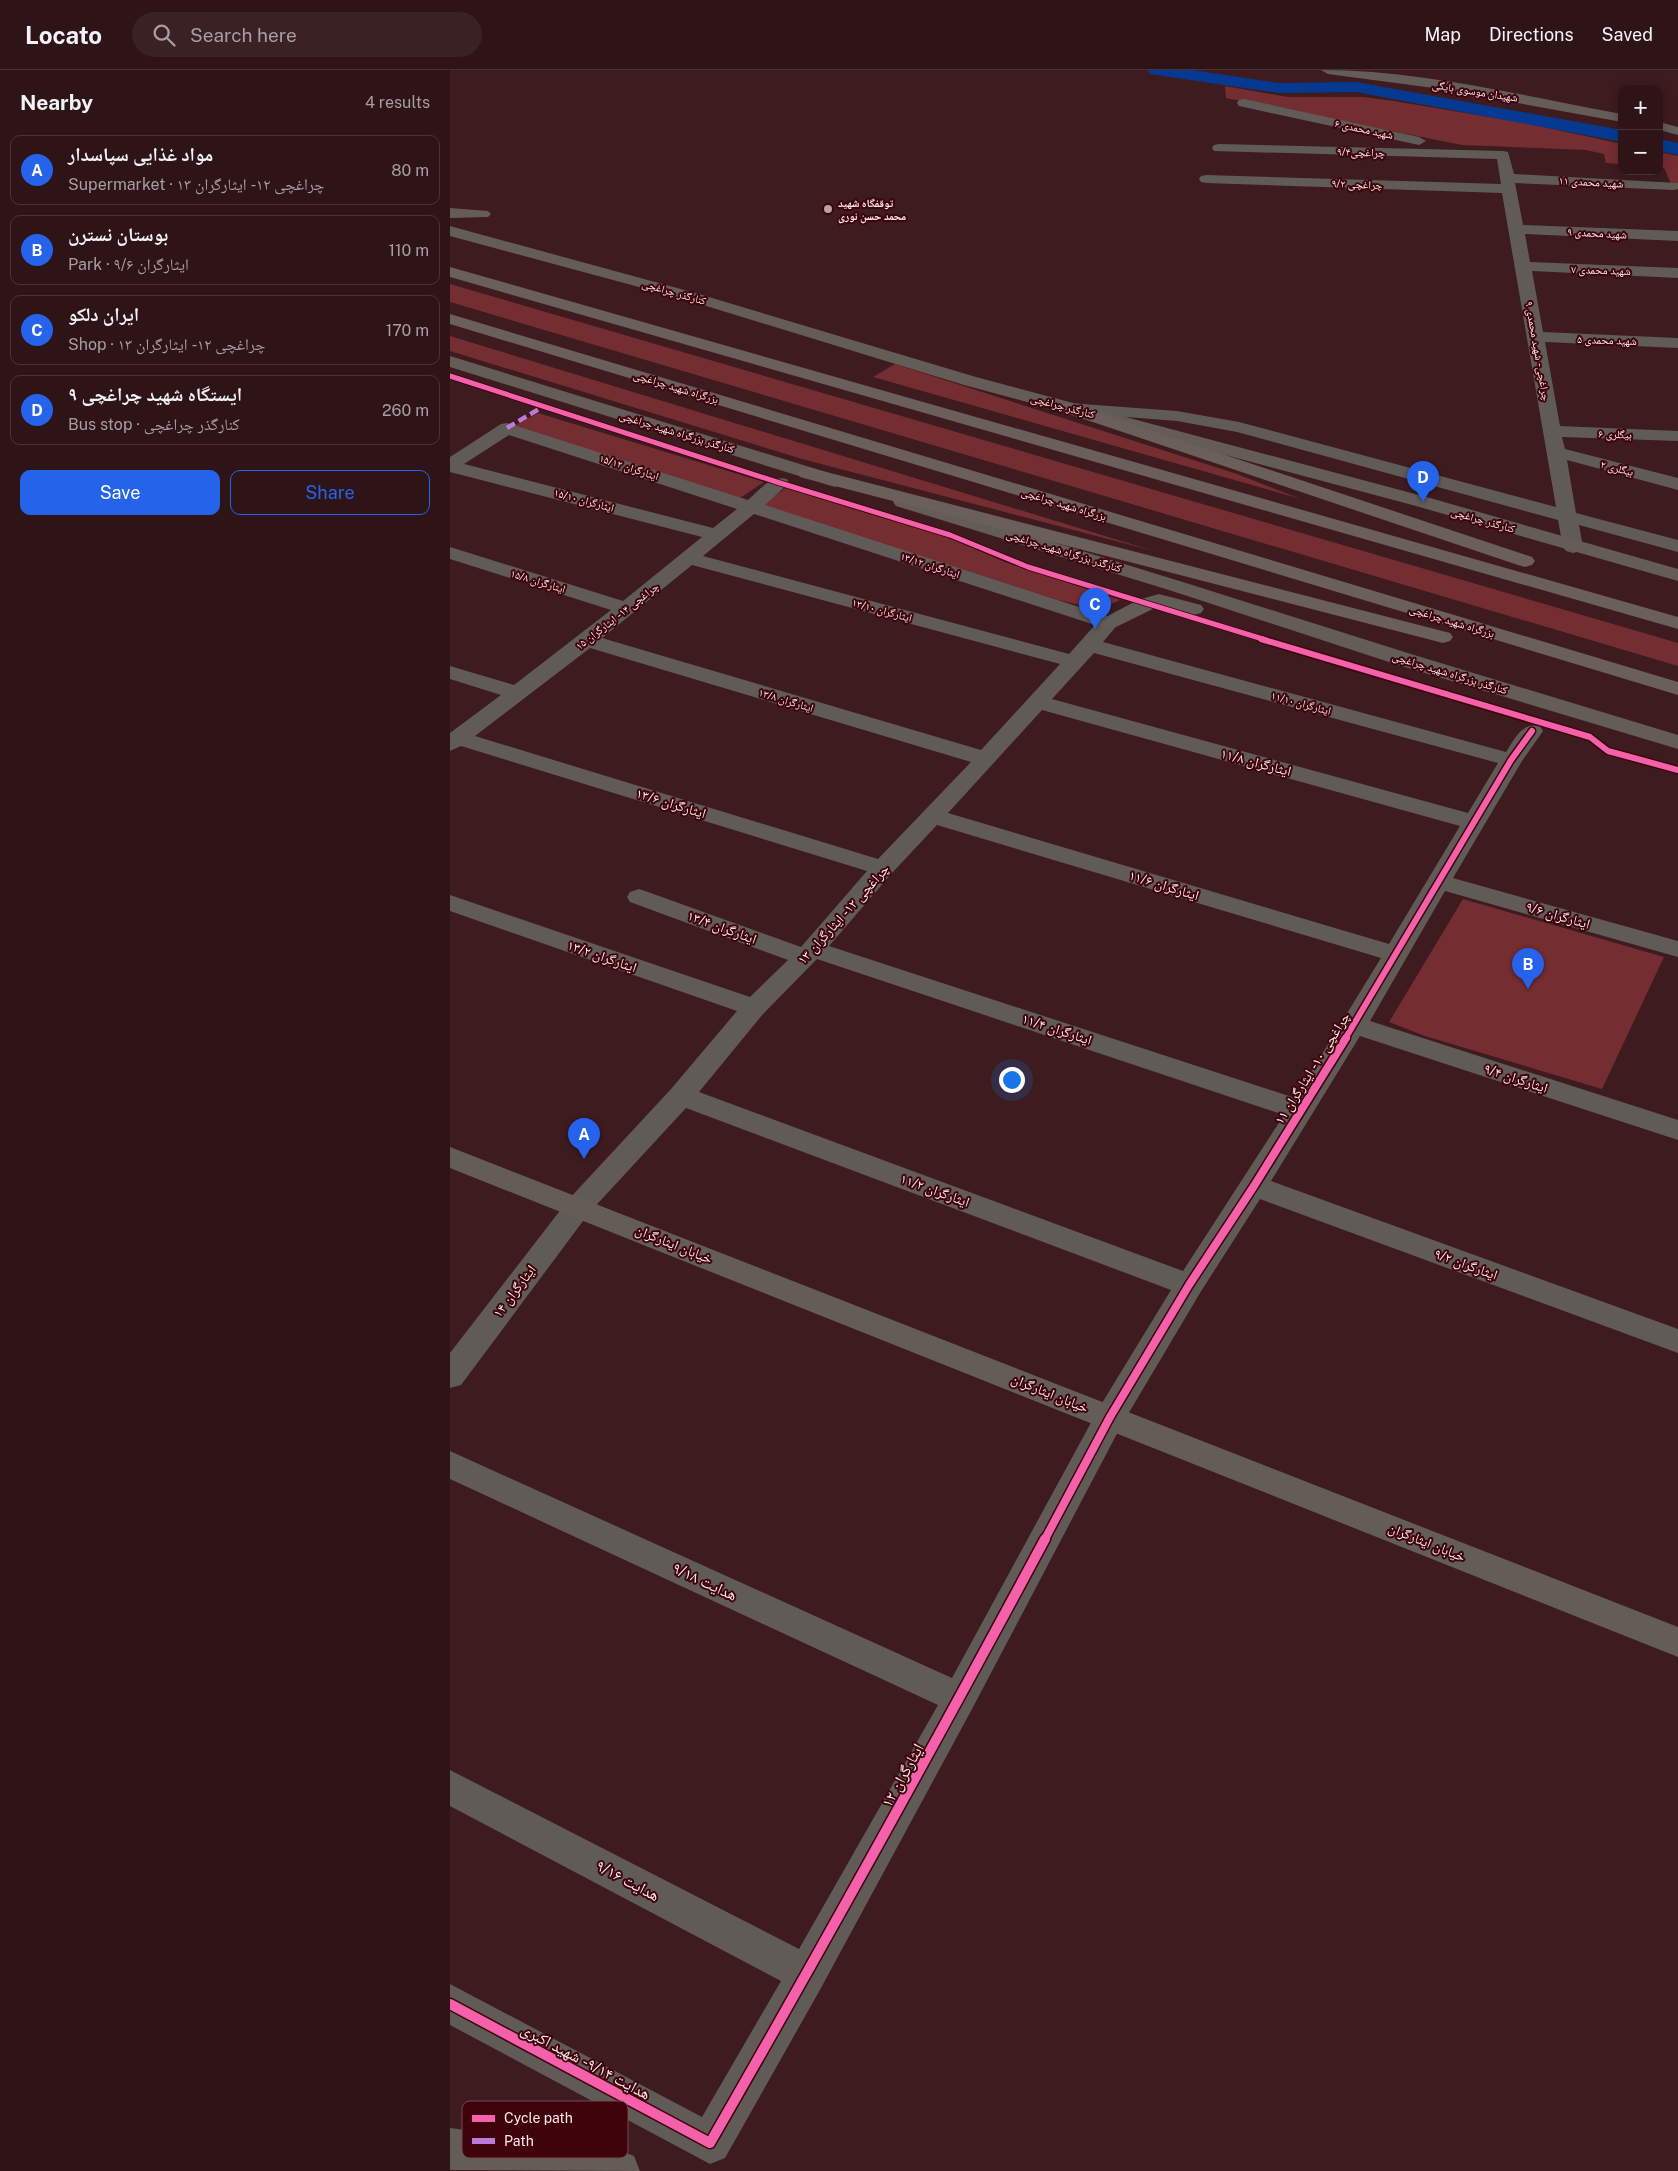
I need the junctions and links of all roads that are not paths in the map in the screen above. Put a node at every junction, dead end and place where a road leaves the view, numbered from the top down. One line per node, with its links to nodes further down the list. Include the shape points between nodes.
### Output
1 (1328, 70): 5 (main road, شهیدان موسوی بایگی, via 1441,85)
2 (1390, 70): 4 (main road, شهیدان موسوی بایگی)
3 (1244, 103): 11 (street, شهید محمدی ۶)
4 (1618, 108)
5 (1618, 117)
6 (1663, 118): 7 (main road)
7 (1678, 121)
8 (1663, 127): 9 (main road)
9 (1678, 131)
10 (1219, 148): 11 (street, ۹/۴چراغچی)
11 (1484, 155): 12 (street, ۹/۴چراغچی)
12 (1503, 155): 14 (street, ۹ چراغچی - شهید محمدی)
13 (1206, 179): 14 (street, ۹/۲ چراغچی)
14 (1508, 184): 15 (street, شهید محمدی ۱۱); 18 (street, ۹ چراغچی - شهید محمدی)
15 (1674, 186)
16 (450, 213): 17 (main road)
17 (483, 214)
18 (1516, 229): 20 (street, شهید محمدی ۹); 21 (street, ۹ چراغچی - شهید محمدی)
19 (450, 231): 28 (main road, کنارگذر چراغچی, via 694,298)
20 (1678, 236)
21 (1523, 266): 23 (street, شهید محمدی ۷); 25 (street, ۹ چراغچی - شهید محمدی)
22 (450, 272): 47 (highway)
23 (1678, 273)
24 (450, 319): 52 (highway, بزرگراه شهید چراغچی)
25 (1536, 337): 26 (street, شهید محمدی ۵); 29 (street, ۹ چراغچی - شهید محمدی)
26 (1678, 343)
27 (450, 361): 33 (main road, کنارگذر بزرگراه شهید چراغچی)
28 (1069, 408): 37 (street, via 1177,416 1239,427); 40 (main road, کنارگذر چراغچی, via 1424,502); 45 (highway)
29 (1553, 431): 30 (street, بیگلری ۶); 31 (street, ۹ چراغچی - شهید محمدی)
30 (1678, 436)
31 (1556, 452): 35 (street, بیگلری ۲); 37 (street, ۹ چراغچی - شهید محمدی)
32 (450, 465): 36 (street, ایثارگران ۱۵/۱۲, via 507,428); 38 (street, ایثارگران ۱۵/۱۰)
33 (807, 473): 48 (main road, کنارگذر بزرگراه شهید چراغچی, via 1179,586); 54 (highway)
34 (780, 483): 36 (street, چراغچی ۱۴ - ایثارگران ۱۵)
35 (1678, 484)
36 (750, 507): 38 (street, چراغچی ۱۴ - ایثارگران ۱۵); 46 (street, ایثارگران ۱۳/۱۲)
37 (1568, 516): 39 (street); 40 (street, ۹ چراغچی - شهید محمدی)
38 (717, 535): 42 (street, چراغچی ۱۴ - ایثارگران ۱۵)
39 (1678, 546)
40 (1573, 547): 43 (main road, کنارگذر چراغچی)
41 (450, 553): 44 (street, ایثارگران ۱۵/۸)
42 (689, 558): 44 (street, چراغچی ۱۴ - ایثارگران ۱۵); 50 (street, ایثارگران ۱۳/۱۰)
43 (1678, 575)
44 (625, 608): 49 (street, چراغچی ۱۴ - ایثارگران ۱۵)
45 (1678, 612)
46 (1109, 623): 48 (main road, via 1159,600 1241,624); 50 (street, چراغچی ۱۲ - ایثارگران ۱۳)
47 (1678, 623)
48 (1340, 639): 58 (main road, کنارگذر بزرگراه شهید چراغچی)
49 (586, 640): 53 (street, چراغچی ۱۴ - ایثارگران ۱۵); 59 (street, ایثارگران ۱۳/۸)
50 (1083, 653): 55 (street, چراغچی ۱۲ - ایثارگران ۱۳); 60 (street, ایثارگران ۱۱/۱۰)
51 (450, 672): 53 (street)
52 (1678, 689)
53 (517, 693): 57 (street, چراغچی ۱۴ - ایثارگران ۱۵)
54 (1678, 698)
55 (1039, 702): 59 (street, چراغچی ۱۲ - ایثارگران ۱۳); 62 (street, ایثارگران ۱۱/۸)
56 (1532, 731): 60 (street, چراغچی ۱۰ - ایثارگران ۱۱)
57 (454, 741): 63 (street, ایثارگران ۱۳/۶)
58 (1678, 742)
59 (986, 759): 61 (street, چراغچی ۱۲ - ایثارگران ۱۳)
60 (1511, 760): 62 (street, چراغچی ۱۰ - ایثارگران ۱۱)
61 (933, 816): 63 (street, چراغچی ۱۲ - ایثارگران ۱۳); 69 (street, ایثارگران ۱۱/۶)
62 (1473, 822): 64 (street, چراغچی ۱۰ - ایثارگران ۱۱)
63 (883, 868): 68 (street, چراغچی ۱۲ - ایثارگران ۱۳)
64 (1439, 882): 67 (street, ایثارگران ۹/۶); 69 (street, چراغچی ۱۰ - ایثارگران ۱۱)
65 (639, 897): 68 (street, ایثارگران ۱۳/۴)
66 (450, 903): 70 (street, ایثارگران ۱۳/۲)
67 (1678, 949)
68 (809, 953): 70 (street, چراغچی ۱۲ - ایثارگران ۱۳); 73 (street, ایثارگران ۱۱/۴)
69 (1394, 954): 71 (street, چراغچی ۱۰ - ایثارگران ۱۱)
70 (754, 1008): 72 (street, چراغچی ۱۲ - ایثارگران ۱۳)
71 (1354, 1025): 73 (street, چراغچی ۱۰ - ایثارگران ۱۱); 74 (street, ایثارگران ۹/۴)
72 (681, 1096): 77 (street, چراغچی ۱۲ - ایثارگران ۱۳); 78 (street, ایثارگران ۱۱/۲)
73 (1300, 1110): 76 (street, چراغچی ۱۰ - ایثارگران ۱۱)
74 (1678, 1130)
75 (450, 1157): 77 (main road, خیابان ایثارگران)
76 (1254, 1186): 78 (street, چراغچی ۱۰ - ایثارگران ۱۱); 79 (street, ایثارگران ۹/۲)
77 (579, 1206): 80 (street, ایثارگران ۱۴); 81 (main road, خیابان ایثارگران)
78 (1189, 1285): 81 (street, چراغچی ۱۰ - ایثارگران ۱۱)
79 (1678, 1341)
80 (450, 1376)
81 (1110, 1417): 83 (main road, خیابان ایثارگران); 84 (street, ایثارگران ۱۲)
82 (450, 1464): 84 (street, هدایت ۹/۱۸)
83 (1678, 1642)
84 (960, 1698): 86 (street, ایثارگران ۱۲)
85 (450, 1787): 86 (street, هدایت ۹/۱۶)
86 (807, 1974): 88 (street, ایثارگران ۱۲)
87 (450, 2004): 88 (street, هدایت ۹/۱۴ - شهید اکبری)
88 (710, 2143)
89 (519, 2158): 90 (main road)
90 (619, 2171)

